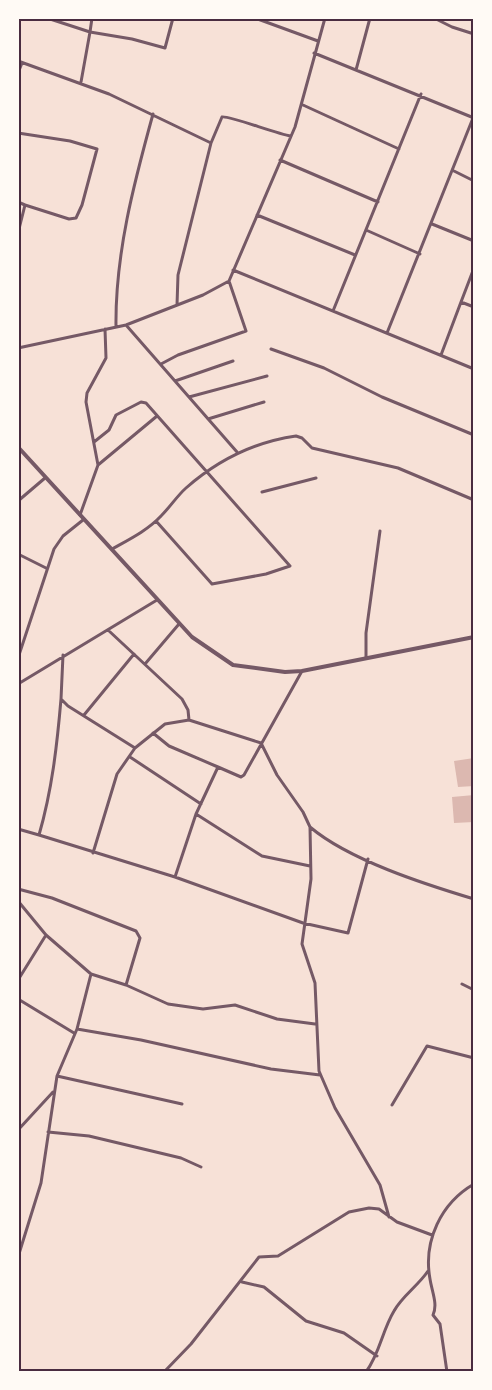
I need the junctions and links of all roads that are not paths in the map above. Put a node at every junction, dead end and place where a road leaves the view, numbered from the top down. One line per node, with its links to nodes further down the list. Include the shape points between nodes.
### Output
1 (47, 18): 8 (street)
2 (92, 18): 8 (street)
3 (173, 18): 8 (street, via 165,48)
4 (255, 18): 10 (street)
5 (325, 18): 10 (street)
6 (370, 18): 13 (street)
7 (434, 18): 9 (street)
8 (90, 32): 15 (street)
9 (474, 34)
10 (318, 41): 11 (street)
11 (314, 53): 13 (street); 17 (street)
12 (20, 62): 14 (street); 15 (street)
13 (356, 70): 16 (street)
14 (18, 73)
15 (81, 82): 18 (street)
16 (421, 94): 19 (street); 23 (street)
17 (303, 105): 21 (street); 23 (street)
18 (153, 114): 22 (street); 45 (street, via 133,183 117,284)
19 (472, 117): 25 (street)
20 (18, 133): 29 (street, via 97,149 76,218)
21 (291, 136): 22 (street, via 274,134 226,115); 24 (street)
22 (211, 143): 41 (street, via 177,275)
23 (400, 149): 28 (street)
24 (280, 160): 28 (street); 30 (street)
25 (454, 171): 26 (street); 31 (street)
26 (474, 181)
27 (18, 202): 29 (street)
28 (378, 202): 32 (street)
29 (25, 205): 33 (street)
30 (257, 215): 36 (street); 38 (street)
31 (432, 224): 34 (street); 35 (street)
32 (366, 230): 35 (street); 36 (street)
33 (18, 232)
34 (474, 241)
35 (420, 254): 47 (street)
36 (356, 255): 43 (street)
37 (474, 268): 40 (street)
38 (233, 270): 39 (street); 43 (street)
39 (229, 281): 41 (street); 52 (street, via 246,331)
40 (461, 302): 42 (street); 50 (street)
41 (177, 306): 44 (street)
42 (474, 307)
43 (333, 311): 47 (street)
44 (126, 325): 45 (street); 52 (street)
45 (116, 327): 46 (street)
46 (105, 329): 48 (street); 61 (street, via 107,354 86,402)
47 (387, 333): 50 (street)
48 (18, 348)
49 (271, 348): 60 (street)
50 (441, 355): 53 (street)
51 (233, 361): 55 (street)
52 (160, 364): 55 (street)
53 (474, 369)
54 (267, 376): 56 (street)
55 (175, 381): 56 (street)
56 (189, 397): 59 (street)
57 (264, 402): 59 (street)
58 (157, 416): 61 (street, via 141,402 116,415 109,430); 64 (street); 65 (street)
59 (208, 418): 63 (street)
60 (474, 435)
61 (94, 441): 64 (street)
62 (18, 447): 66 (street)
63 (237, 452): 65 (street); 69 (street, via 300,436 312,448 398,468)
64 (98, 465): 71 (street)
65 (207, 471): 72 (street, via 183,490); 72 (street, via 290,566 212,584)
66 (45, 478): 70 (street); 71 (street)
67 (316, 478): 68 (street)
68 (262, 492)
69 (474, 500)
70 (18, 501)
71 (81, 518): 74 (street); 76 (street, via 58,542)
72 (156, 521): 74 (street)
73 (380, 531): 85 (street)
74 (110, 550): 77 (street)
75 (18, 554): 76 (street)
76 (46, 567): 81 (street)
77 (157, 600): 78 (street); 79 (street)
78 (179, 624): 86 (street); 87 (street, via 233,665)
79 (108, 630): 82 (street); 83 (street)
80 (474, 637): 85 (street)
81 (20, 646): 84 (street)
82 (134, 654): 86 (street); 90 (street)
83 (63, 655): 88 (street); 89 (street)
84 (18, 658)
85 (366, 658): 87 (street)
86 (145, 664): 91 (street, via 182,699)
87 (303, 671): 93 (street)
88 (18, 684)
89 (61, 699): 90 (street); 101 (street, via 57,754)
90 (84, 715): 94 (street)
91 (189, 720): 92 (street, via 165,724); 93 (street)
92 (153, 733): 94 (street); 96 (street, via 169,746)
93 (261, 743): 96 (street, via 241,777); 99 (street, via 276,776)
94 (135, 748): 95 (street)
95 (130, 757): 97 (street); 102 (street, via 117,774)
96 (218, 768): 97 (street)
97 (201, 804): 98 (street)
98 (196, 814): 104 (street, via 262,856); 105 (street)
99 (310, 827): 103 (street); 104 (street)
100 (18, 829): 101 (street)
101 (39, 835): 102 (street)
102 (93, 853): 105 (street)
103 (368, 859): 107 (street, via 430,887); 109 (street, via 349,933)
104 (310, 866): 109 (street)
105 (175, 877): 109 (street)
106 (18, 889): 114 (street, via 136,931 140,938)
107 (474, 899)
108 (18, 901): 110 (street)
109 (303, 923): 117 (street, via 302,944 315,983)
110 (46, 935): 111 (street); 112 (street)
111 (91, 974): 114 (street); 118 (street)
112 (18, 980)
113 (462, 984): 115 (street)
114 (126, 985): 117 (street, via 183,1007 214,1009 236,1005 277,1019)
115 (474, 990)
116 (18, 999): 118 (street)
117 (315, 1024): 121 (street)
118 (75, 1031): 120 (street); 121 (street, via 141,1040)
119 (474, 1059): 124 (street, via 430,1044)
120 (57, 1076): 122 (street); 123 (street)
121 (320, 1076): 129 (street, via 380,1185)
122 (54, 1091): 125 (street); 126 (street)
123 (182, 1104)
124 (392, 1105)
125 (18, 1130)
126 (48, 1132): 127 (street, via 89,1136 181,1158); 131 (street, via 41,1183)
127 (201, 1167)
128 (474, 1184): 130 (street, via 454,1198)
129 (388, 1217): 130 (street); 133 (street, via 373,1208 348,1212 278,1256 260,1257)
130 (432, 1235): 132 (street)
131 (18, 1257)
132 (429, 1270): 134 (street, via 396,1308); 137 (street, via 436,1308 433,1315 440,1324)
133 (242, 1282): 134 (street, via 264,1287 306,1321 344,1333); 135 (street)
134 (377, 1356): 136 (street)
135 (164, 1372)
136 (366, 1372)
137 (447, 1372)

